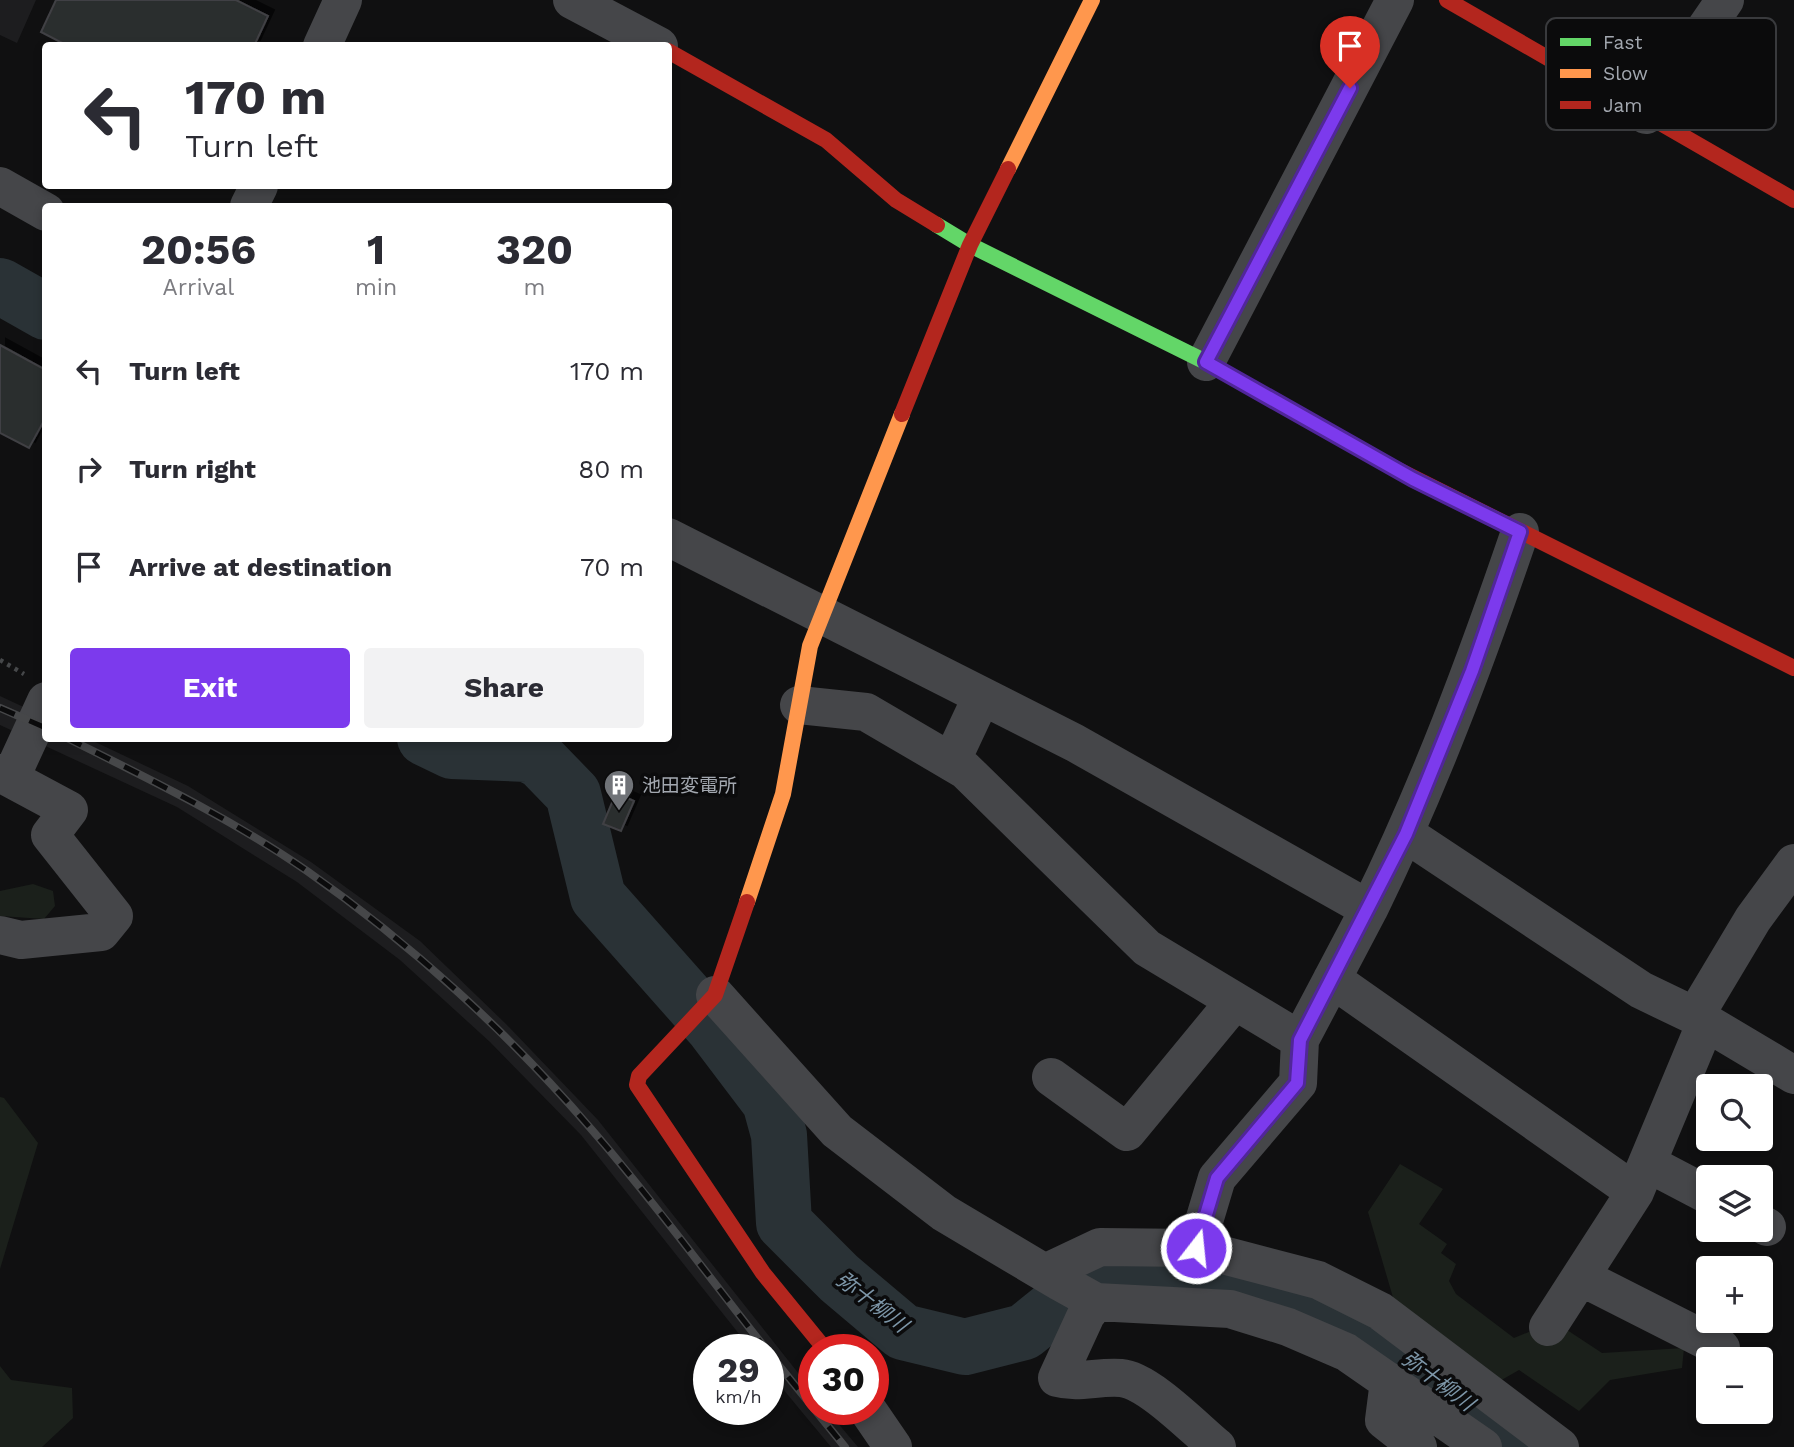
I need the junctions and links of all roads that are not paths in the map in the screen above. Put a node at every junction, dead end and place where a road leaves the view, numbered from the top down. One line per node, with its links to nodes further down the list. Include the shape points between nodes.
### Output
1 (343, 0): 8 (street)
2 (572, 0): 9 (street)
3 (1092, 0): 16 (street)
4 (1395, 0): 17 (street)
5 (1447, 0): 11 (street)
6 (1725, 0): 7 (street)
7 (1713, 18)
8 (324, 42)
9 (651, 42)
10 (672, 53): 16 (street, via 826,140 897,200)
11 (1546, 57)
12 (1675, 130): 14 (street)
13 (0, 186): 15 (street)
14 (1790, 189)
15 (42, 210)
16 (970, 246): 17 (street); 20 (street)
17 (1206, 362): 18 (street, via 1413,479)
18 (1520, 532): 21 (street); 27 (street, via 1472,671)
19 (672, 539): 20 (street)
20 (825, 615): 22 (street); 23 (street, via 810,646)
21 (1794, 668)
22 (982, 695): 25 (street); 29 (street)
23 (799, 705): 25 (street, via 866,712); 32 (street, via 783,794)
24 (42, 708): 26 (street)
25 (951, 762): 33 (street, via 965,770 1147,948)
26 (6, 775): 30 (street, via 69,810 50,835 114,916 101,932 21,940)
27 (1406, 834): 29 (street); 34 (street, via 1641,990)
28 (1794, 863): 34 (street, via 1753,919)
29 (1369, 909): 31 (street)
30 (0, 935)
31 (1332, 979): 35 (street); 38 (street)
32 (711, 1000): 42 (street, via 837,1131 944,1213); 44 (street, via 639,1076 636,1085 763,1273)
33 (1235, 1001): 35 (street); 37 (street, via 1127,1132)
34 (1700, 1019): 36 (street); 38 (street)
35 (1300, 1040): 40 (street, via 1297,1083 1217,1178)
36 (1794, 1075)
37 (1051, 1077)
38 (1641, 1177): 39 (street); 41 (street)
39 (1696, 1192)
40 (1196, 1248): 42 (street, via 1100,1247); 52 (street, via 1318,1280 1380,1311)
41 (1581, 1277): 43 (street); 45 (street)
42 (1073, 1289): 46 (street, via 1230,1310 1288,1327 1346,1352); 49 (street, via 1086,1315 1057,1378 1073,1383 1123,1377 1149,1390)
43 (1549, 1327)
44 (813, 1334)
45 (1719, 1347)
46 (1388, 1381): 50 (street, via 1384,1420); 51 (street)
47 (878, 1425): 48 (street)
48 (893, 1447)
49 (1217, 1447)
50 (1419, 1447)
51 (1483, 1447)
52 (1560, 1447)

